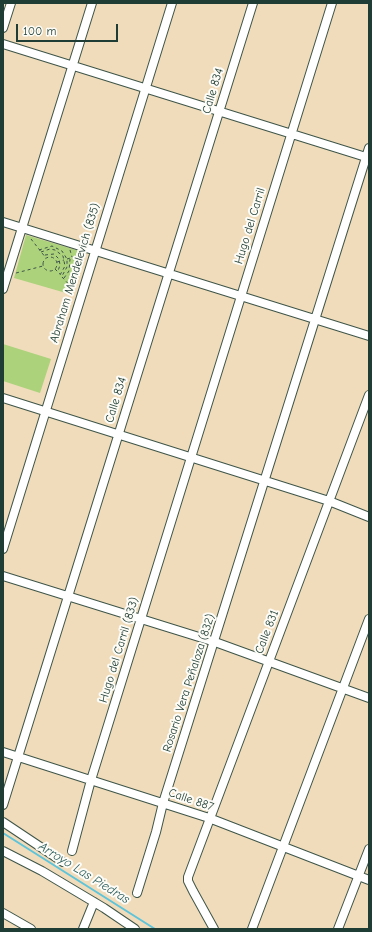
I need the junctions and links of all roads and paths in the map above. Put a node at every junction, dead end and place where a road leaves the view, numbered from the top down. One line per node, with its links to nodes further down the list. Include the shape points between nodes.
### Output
1 (11, 3): 6 (street)
2 (92, 3): 8 (street)
3 (172, 3): 9 (street, Abraham Mendelevich (835))
4 (253, 3): 10 (street, Calle 834)
5 (332, 3): 11 (street, Hugo del Carril)
6 (3, 28)
7 (3, 44): 8 (street)
8 (73, 66): 9 (street); 15 (street)
9 (145, 88): 10 (street); 18 (street, Abraham Mendelevich (835))
10 (219, 113): 11 (street); 30 (street, Calle 834)
11 (292, 135): 13 (street); 36 (street, Hugo del Carril)
12 (369, 148): 13 (street, Rosario Vera Peñaloza (832))
13 (368, 158): 38 (street, Rosario Vera Peñaloza (832))
14 (3, 222): 15 (street)
15 (22, 228): 18 (street); 32 (street)
16 (31, 239): 17 (path)
17 (39, 250): 19 (path); 23 (path, via 46,247 57,248)
18 (95, 250): 21 (path); 30 (street); 37 (street, Abraham Mendelevich (835))
19 (41, 252): 20 (path); 24 (path, via 55,250)
20 (44, 256): 22 (path); 25 (path, via 54,254)
21 (70, 258): 23 (path); 34 (path, via 69,272)
22 (46, 259): 26 (path, via 52,258); 27 (path)
23 (67, 259): 24 (path); 33 (path, via 67,267)
24 (64, 260): 25 (path); 31 (path, via 65,266)
25 (60, 261): 26 (path); 29 (path, via 60,268)
26 (57, 262): 28 (path)
27 (44, 266): 28 (path, via 48,270); 32 (path)
28 (55, 269): 29 (path)
29 (57, 271): 31 (path)
30 (168, 273): 36 (street); 43 (street, Calle 834)
31 (60, 275): 33 (path)
32 (7, 276): 35 (street)
33 (62, 276): 34 (path)
34 (64, 279): 37 (path)
35 (3, 289)
36 (241, 296): 38 (street); 44 (street, Hugo del Carril)
37 (80, 297): 42 (street, Abraham Mendelevich (835))
38 (315, 319): 39 (street); 45 (street, Rosario Vera Peñaloza (832))
39 (369, 336)
40 (369, 394): 46 (street, Calle 831)
41 (3, 398): 42 (street)
42 (45, 411): 43 (street); 48 (street, Abraham Mendelevich (835))
43 (118, 434): 44 (street); 50 (street, Calle 834)
44 (191, 457): 45 (street); 51 (street, Hugo del Carril (833))
45 (265, 480): 46 (street); 53 (street, Rosario Vera Peñaloza (832))
46 (329, 501): 47 (street); 54 (street, Calle 831)
47 (369, 517)
48 (3, 549)
49 (3, 576): 50 (street)
50 (68, 596): 51 (street); 58 (street, Calle 834)
51 (142, 618): 53 (street); 59 (street, Hugo del Carril (833))
52 (369, 619): 55 (street)
53 (215, 642): 54 (street); 60 (street, Rosario Vera Peñaloza (832))
54 (270, 660): 55 (street); 62 (street, Calle 831)
55 (342, 688): 56 (street); 64 (street)
56 (369, 698)
57 (3, 752): 58 (street, Calle 887)
58 (18, 757): 59 (street, Calle 887); 61 (street, Calle 834)
59 (91, 780): 60 (street, Calle 887); 66 (street, Hugo del Carril (833))
60 (163, 804): 62 (street, Calle 887); 71 (street, Rosario Vera Peñaloza (832))
61 (3, 805)
62 (209, 818): 64 (street, Calle 887); 77 (street, Calle 831, via 188,881)
63 (3, 822): 68 (street)
64 (282, 847): 69 (street, Calle 887); 78 (street)
65 (369, 849): 69 (street)
66 (72, 850)
67 (3, 851): 72 (street)
68 (63, 862)
69 (358, 876): 70 (street, Calle 887); 79 (street)
70 (369, 880)
71 (137, 893)
72 (94, 902): 75 (street); 76 (street)
73 (3, 913): 74 (street)
74 (31, 929)
75 (83, 929)
76 (135, 929)
77 (214, 929)
78 (252, 929)
79 (338, 929)

